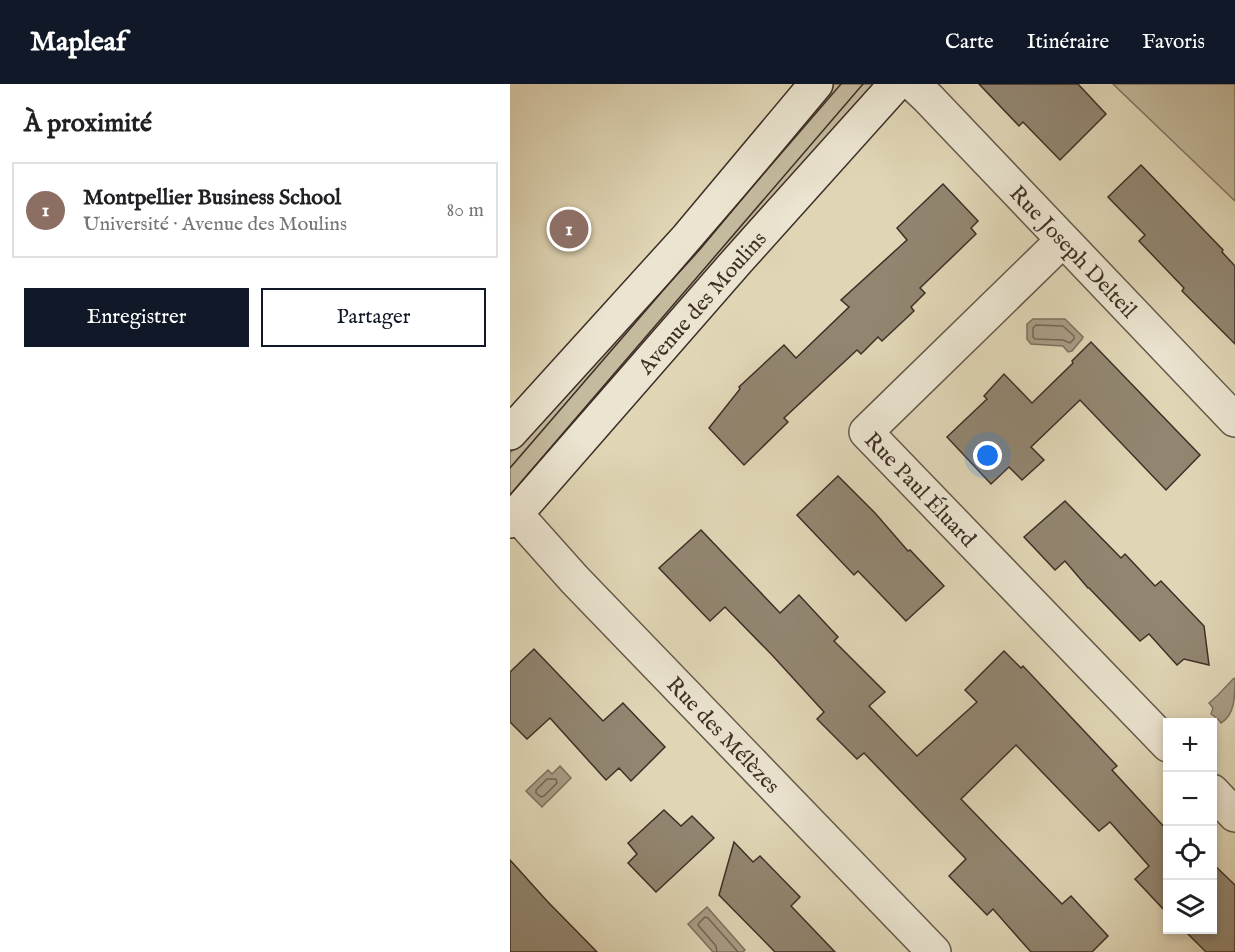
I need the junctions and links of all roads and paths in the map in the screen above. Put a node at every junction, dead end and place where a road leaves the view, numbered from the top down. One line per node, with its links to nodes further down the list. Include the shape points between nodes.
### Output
1 (816, 84): 6 (street, via 687,238)
2 (896, 84): 7 (street, Avenue des Moulins)
3 (913, 84): 4 (street, Rue Joseph Delteil)
4 (1063, 240): 5 (street, Rue Joseph Delteil); 8 (street, Rue Paul Éluard, via 866,432)
5 (1235, 420)
6 (510, 433)
7 (513, 518): 11 (street, Rue des Mélèzes)
8 (1163, 741)
9 (1217, 796): 10 (street)
10 (1235, 814)
11 (934, 952)

